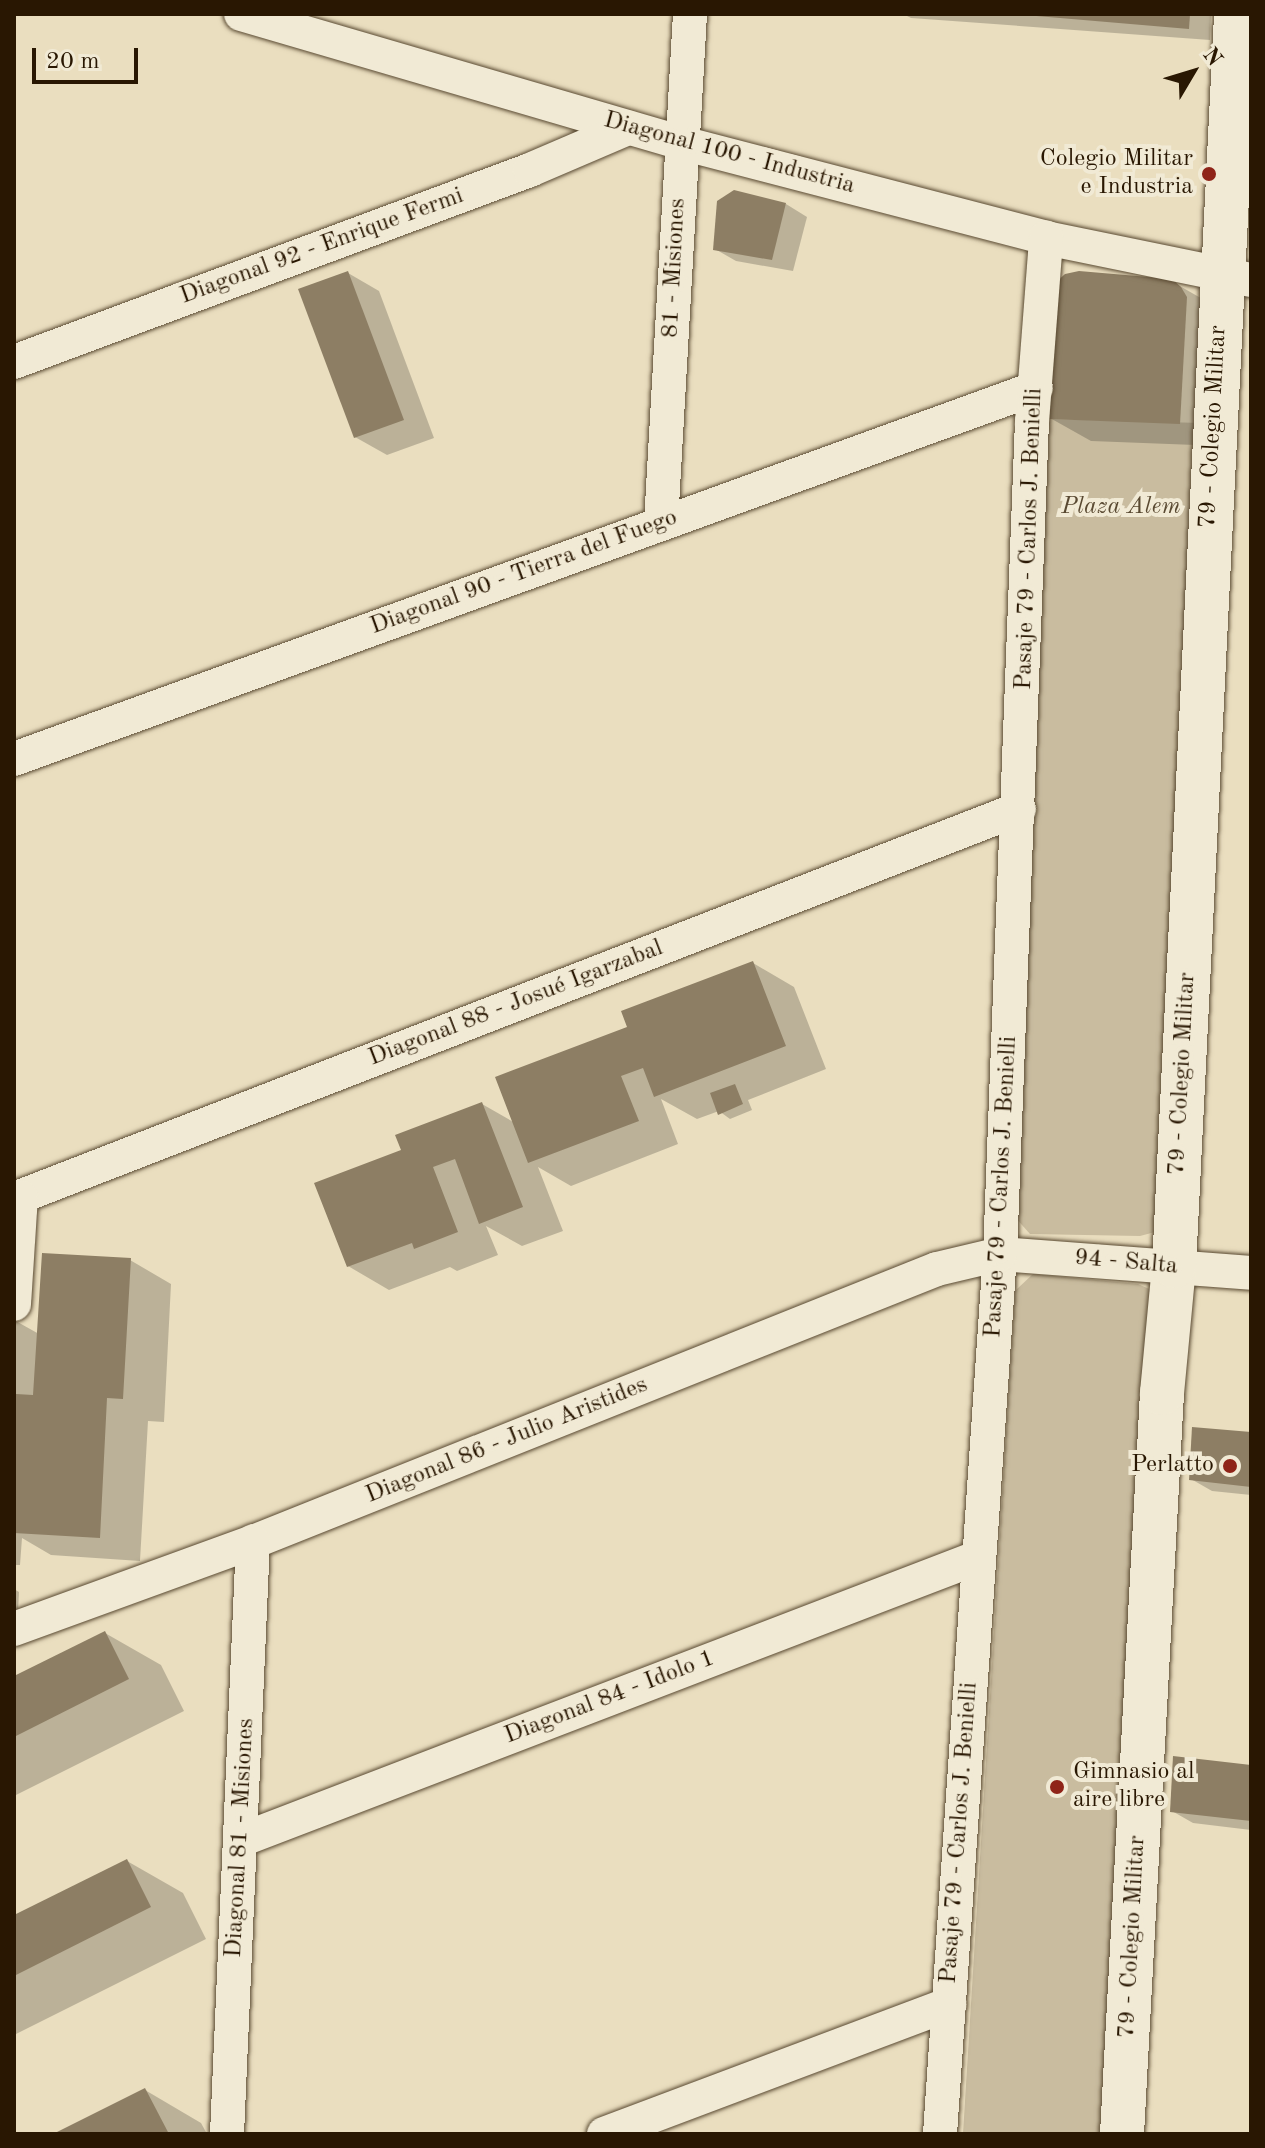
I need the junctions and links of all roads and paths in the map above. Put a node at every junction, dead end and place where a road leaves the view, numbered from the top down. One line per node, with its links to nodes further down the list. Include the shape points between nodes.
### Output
1 (241, 14): 4 (street, Diagonal 100 - Industria)
2 (690, 14): 5 (street, 81 - Misiones)
3 (1236, 14): 7 (street, 79 - Colegio Militar)
4 (628, 128): 5 (street, Diagonal 100 - Industria); 8 (street, Diagonal 92 - Enrique Fermi, via 530,170)
5 (682, 143): 6 (street, Diagonal 100 - Industria); 10 (street, 81 - Misiones)
6 (1046, 238): 7 (street, Diagonal 100 - Industria); 9 (street, Pasaje 79 - Carlos J. Benielli)
7 (1237, 278): 15 (street, 79 - Colegio Militar)
8 (14, 362)
9 (1036, 388): 10 (street, Diagonal 90 - Tierra del Fuego); 12 (street, Pasaje 79 - Carlos J. Benielli)
10 (661, 523): 11 (street, Diagonal 90 - Tierra del Fuego)
11 (14, 759)
12 (1019, 809): 13 (street, Diagonal 88 - Josué Igarzabal); 14 (street, Pasaje 79 - Carlos J. Benielli)
13 (17, 1198): 17 (street)
14 (1000, 1254): 15 (street, 94 - Salta); 18 (street, Diagonal 86 - Julio Aristides, via 937,1269); 19 (street, Pasaje 79 - Carlos J. Benielli)
15 (1174, 1266): 16 (street, 94 - Salta); 26 (street, 79 - Colegio Militar, via 1162,1393)
16 (1251, 1273)
17 (14, 1304)
18 (253, 1542): 20 (street, Diagonal 86 - Julio Aristides); 21 (street, Diagonal 81 - Misiones)
19 (979, 1557): 21 (street, Diagonal 84 - Idolo 1); 22 (street, Pasaje 79 - Carlos J. Benielli)
20 (14, 1629)
21 (241, 1840): 23 (street, Diagonal 81 - Misiones)
22 (949, 2004): 24 (street); 25 (street, Pasaje 79 - Carlos J. Benielli)
23 (227, 2134)
24 (604, 2134)
25 (940, 2134)
26 (1122, 2134)

